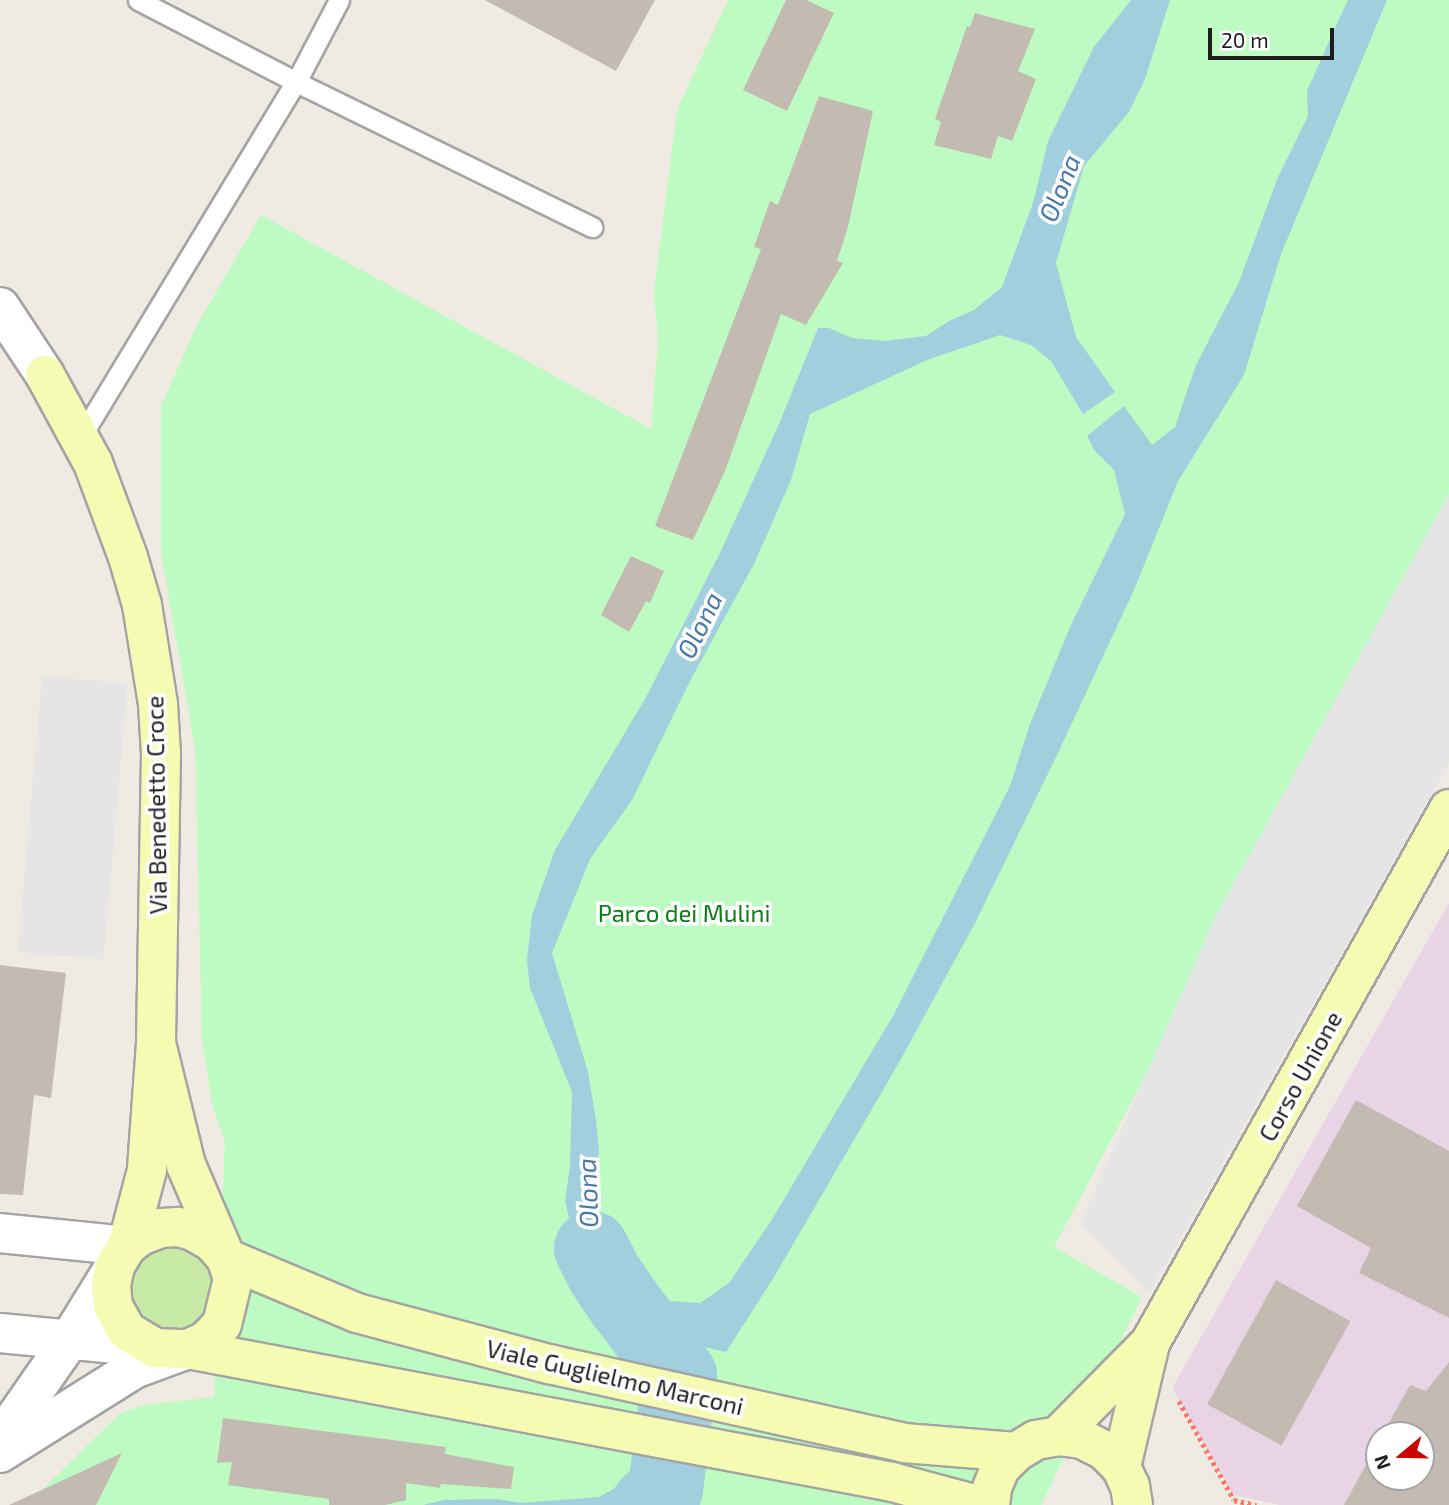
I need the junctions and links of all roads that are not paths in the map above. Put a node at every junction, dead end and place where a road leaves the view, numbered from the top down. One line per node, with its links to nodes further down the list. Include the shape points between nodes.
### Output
1 (138, 0): 3 (lane)
2 (339, 0): 3 (lane)
3 (296, 82): 4 (lane); 6 (lane)
4 (592, 227)
5 (0, 307): 6 (street, Via Benedetto Croce)
6 (80, 438): 8 (street, Via Benedetto Croce, via 128,557 142,605 158,704)
7 (1449, 808): 14 (street, Corso Unione)
8 (156, 1043): 10 (street, Via Benedetto Croce, via 147,1170); 11 (street, Via Benedetto Croce, via 186,1165)
9 (0, 1233): 10 (street)
10 (121, 1256): 11 (street, via 141,1236 178,1227 212,1242); 13 (street); 15 (street, via 111,1285 113,1306 127,1331)
11 (226, 1258): 15 (street, via 233,1279 222,1324 207,1340); 18 (street, Viale Guglielmo Marconi, via 356,1313 549,1364 904,1443)
12 (0, 1333): 13 (street)
13 (68, 1342): 15 (street); 17 (street)
14 (1150, 1343): 16 (street, Corso Unione); 20 (street, Corso Unione)
15 (172, 1348): 19 (street); 21 (street, Viale Guglielmo Marconi, via 892,1482)
16 (1058, 1436): 18 (street, Viale Guglielmo Marconi, via 1035,1440); 20 (street, via 1082,1439 1104,1450)
17 (0, 1440)
18 (1016, 1452): 22 (street, Viale Guglielmo Marconi, via 1000,1468)
19 (0, 1453)
20 (1121, 1467): 23 (street)
21 (977, 1505)
22 (989, 1505)
23 (1133, 1505)

